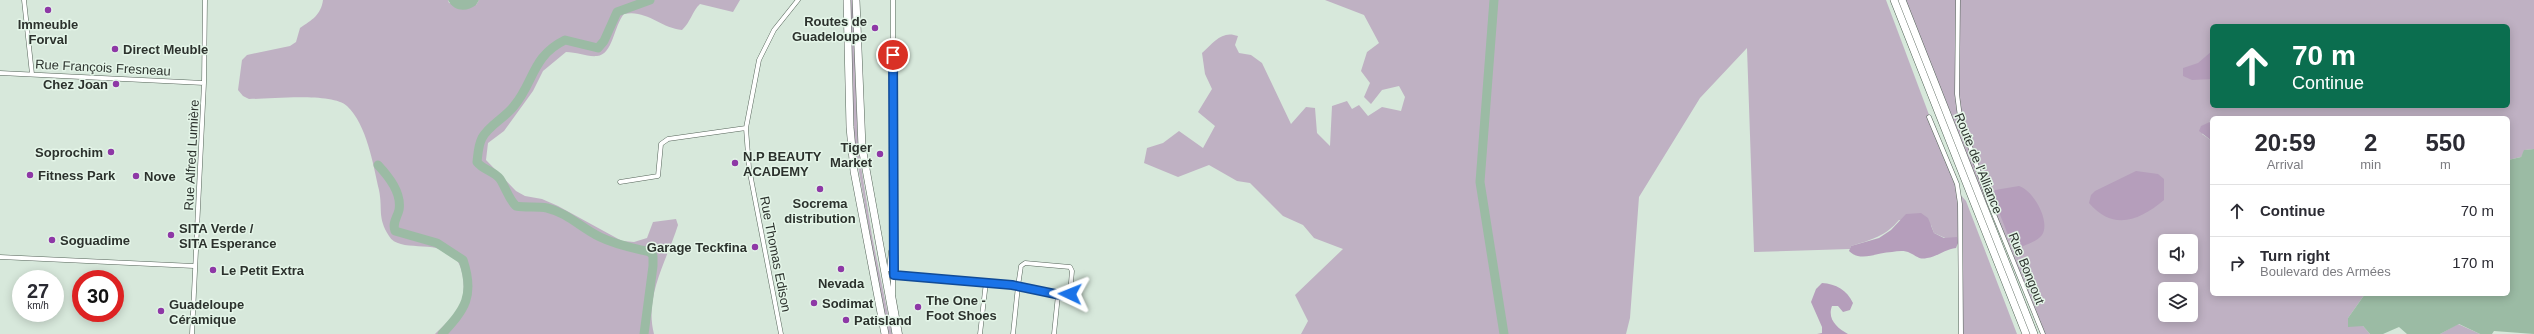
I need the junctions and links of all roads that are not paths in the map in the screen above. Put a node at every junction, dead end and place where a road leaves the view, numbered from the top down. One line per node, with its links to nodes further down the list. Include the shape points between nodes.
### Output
1 (24, 0): 13 (street)
2 (205, 0): 14 (street, Rue Alfred Lumière)
3 (798, 0): 16 (street, Rue Thomas Edison, via 774,30 759,60)
4 (843, 0): 11 (highway)
5 (846, 0): 11 (highway)
6 (856, 0): 27 (highway, via 862,147)
7 (893, 0): 20 (street)
8 (1894, 0): 33 (highway, Route de l'Alliance)
9 (1902, 0): 34 (highway, Route de l'Alliance)
10 (1958, 0): 35 (street, Rue Bongout, via 1957,94 1960,117 1989,202)
11 (847, 49): 26 (highway, via 854,171)
12 (0, 73): 13 (street, Rue François Fresneau)
13 (32, 74): 14 (street, Rue François Fresneau)
14 (204, 83): 19 (street, Rue Alfred Lumière)
15 (1929, 117): 32 (street, via 1957,184 1960,204)
16 (746, 128): 17 (street, via 668,139 661,144 658,176); 25 (street, Rue Thomas Edison, via 749,168)
17 (620, 182)
18 (0, 257): 19 (street)
19 (194, 266): 24 (street, Rue Alfred Lumière)
20 (894, 275): 21 (street); 28 (street, via 893,295)
21 (986, 282): 22 (street); 29 (street)
22 (1018, 286): 23 (street); 23 (street, via 1023,264 1070,267 1070,294); 30 (street)
23 (1058, 295): 31 (street)
24 (192, 334)
25 (781, 334)
26 (885, 334)
27 (896, 334)
28 (900, 334)
29 (980, 334)
30 (1013, 334)
31 (1054, 334)
32 (1961, 334)
33 (2026, 334)
34 (2034, 334)
35 (2044, 334)

